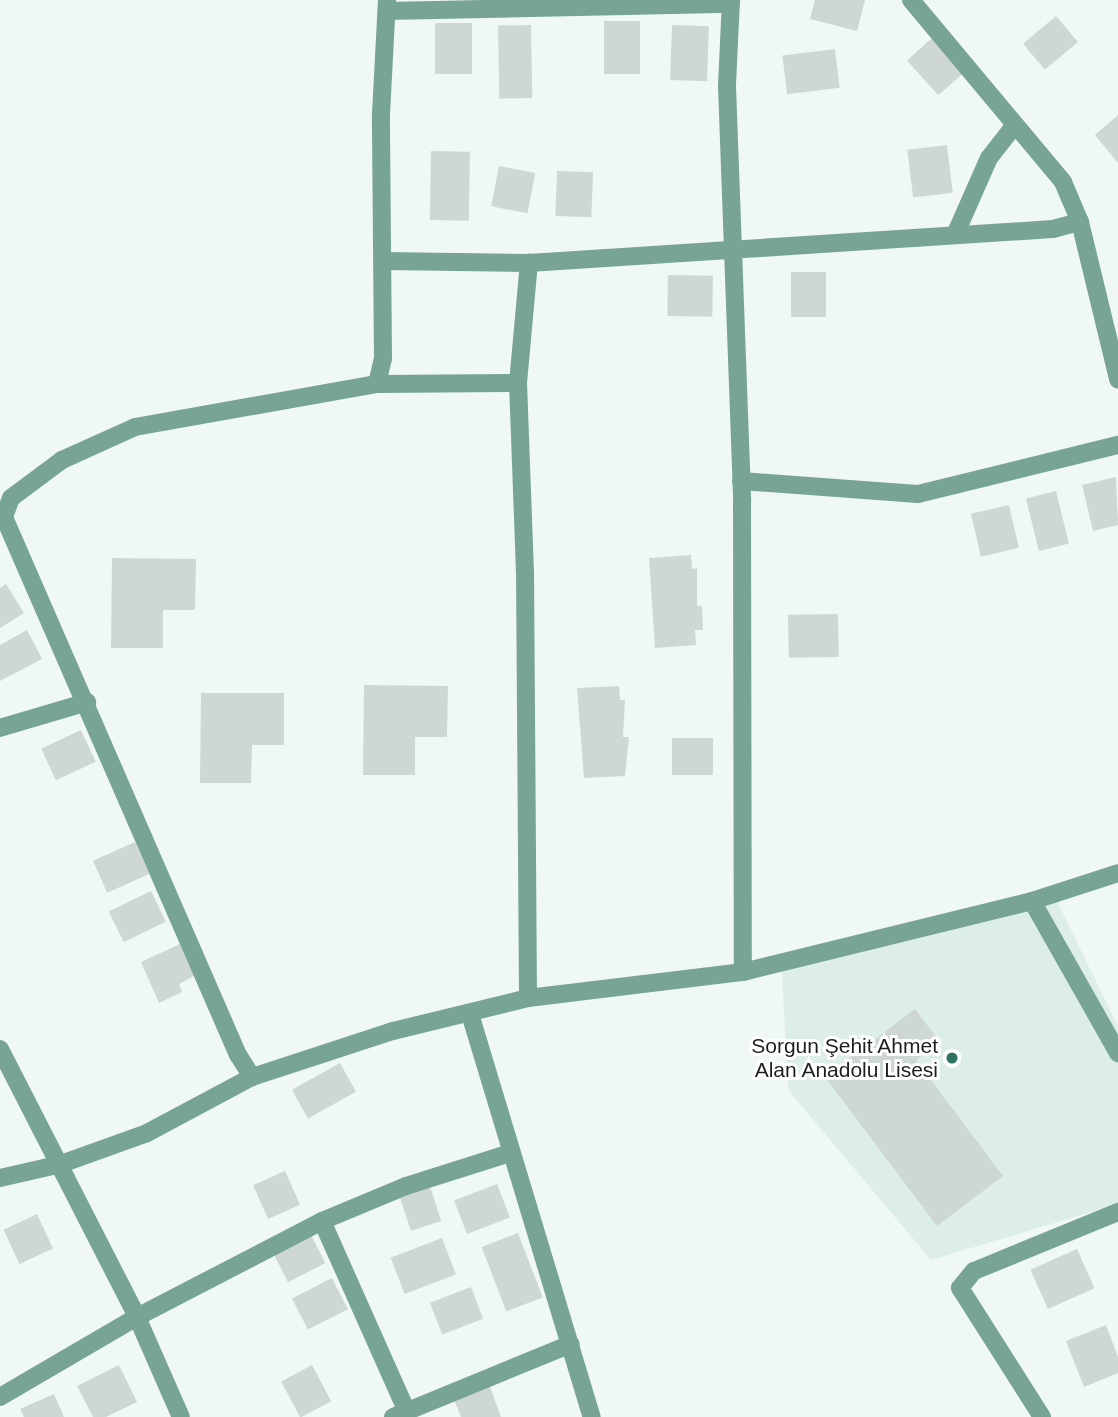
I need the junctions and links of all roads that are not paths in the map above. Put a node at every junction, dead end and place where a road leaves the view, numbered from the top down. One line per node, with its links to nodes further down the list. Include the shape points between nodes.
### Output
1 (911, 0): 4 (street, via 1006,110)
2 (731, 2): 3 (street); 7 (street, via 727,86)
3 (387, 6): 8 (street, via 381,114)
4 (1013, 127): 5 (street, via 1063,182); 6 (street, via 989,158)
5 (1080, 222): 6 (street, via 1053,229); 10 (street)
6 (954, 235): 7 (street)
7 (733, 251): 9 (street); 14 (street)
8 (384, 261): 9 (street); 12 (street, via 383,359)
9 (529, 263): 11 (street)
10 (1118, 379)
11 (518, 383): 12 (street); 20 (street)
12 (377, 384): 15 (street, via 135,427 62,460 10,498 4,517)
13 (1118, 444): 14 (street, via 918,494)
14 (741, 481): 19 (street)
15 (87, 702): 16 (street); 24 (street, via 238,1055)
16 (0, 728)
17 (1118, 873): 18 (street)
18 (1032, 901): 19 (street); 23 (street)
19 (743, 972): 20 (street)
20 (528, 998): 21 (street)
21 (470, 1014): 24 (street, via 393,1031); 25 (street)
22 (0, 1049): 26 (street)
23 (1118, 1052)
24 (252, 1077): 26 (street, via 147,1133)
25 (510, 1153): 29 (street, via 406,1186); 31 (street)
26 (61, 1164): 27 (street); 30 (street)
27 (0, 1178)
28 (1118, 1212): 36 (street, via 974,1271 960,1288)
29 (322, 1221): 30 (street); 33 (street)
30 (137, 1317): 32 (street); 34 (street)
31 (571, 1344): 33 (street); 35 (street)
32 (0, 1397)
33 (400, 1414)
34 (180, 1417)
35 (592, 1417)
36 (1042, 1417)

